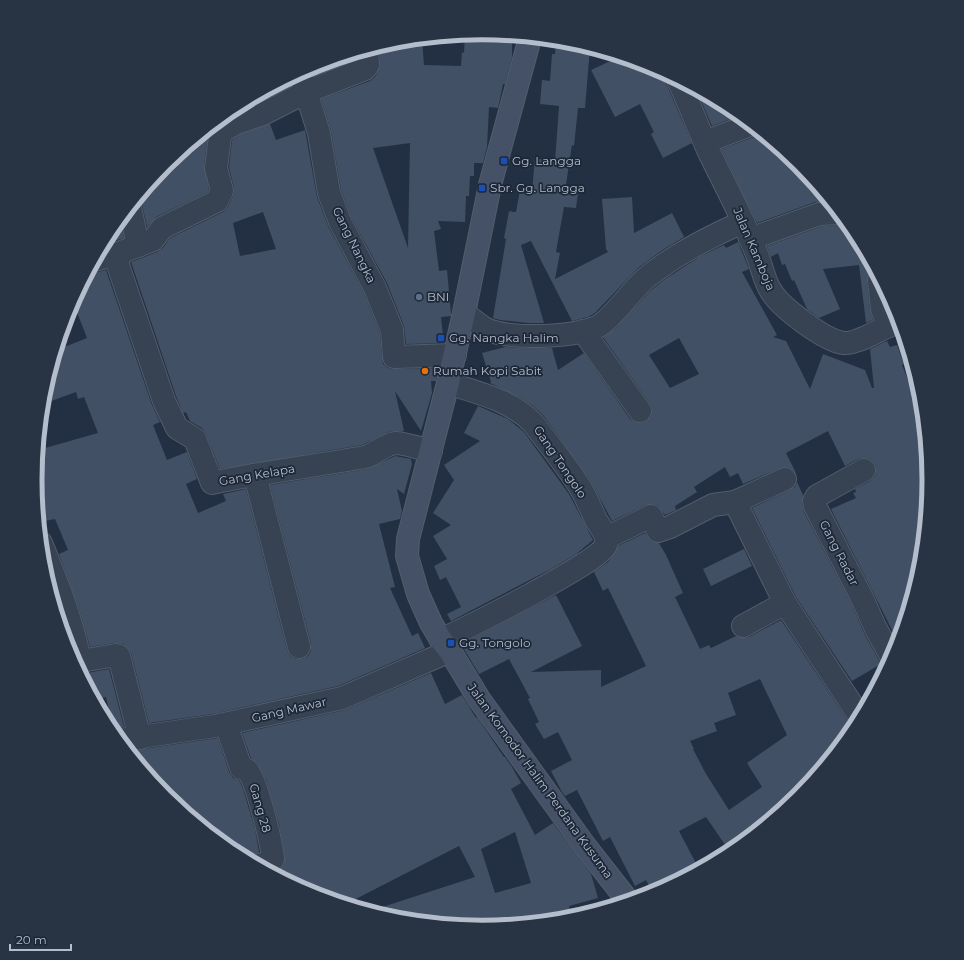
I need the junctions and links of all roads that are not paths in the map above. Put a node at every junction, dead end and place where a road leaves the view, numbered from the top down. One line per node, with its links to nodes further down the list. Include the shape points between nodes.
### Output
1 (529, 43): 14 (street, Jalan Komodor Halim Perdana Kusuma, via 490,185)
2 (367, 55): 3 (street, via 368,65 365,69)
3 (303, 82): 5 (street, via 263,114); 17 (street, Gang Nangka, via 319,133 329,193 340,222 375,288 392,330 394,357)
4 (681, 87): 7 (street, Jalan Kamboja)
5 (234, 117): 11 (street, via 220,136 216,168 222,191 217,201 162,228 152,240)
6 (744, 127): 7 (street)
7 (705, 142): 10 (street, Jalan Kamboja)
8 (831, 213): 10 (street)
9 (130, 217): 11 (street)
10 (747, 230): 15 (street, Jalan Kamboja, via 771,292 794,315 812,328 838,341 849,343); 16 (street, via 712,236 678,255 646,278 601,324)
11 (128, 250): 12 (street); 22 (street, Gang Kelapa, via 118,265 153,371 177,428 195,439 212,483)
12 (102, 258)
13 (880, 292): 15 (street, Jalan Kamboja, via 882,309)
14 (464, 313): 16 (street, via 486,329 503,335 548,336); 17 (street, Jalan Komodor Halim Perdana Kusuma)
15 (895, 328)
16 (583, 331): 19 (street)
17 (455, 355): 18 (street, Jalan Komodor Halim Perdana Kusuma)
18 (448, 383): 20 (street, Jalan Komodor Halim Perdana Kusuma); 25 (street, Gang Tongolo, via 492,398 525,414 580,488)
19 (640, 411)
20 (431, 451): 22 (street, Gang Kelapa, via 396,443 387,445 369,456); 29 (street, Jalan Komodor Halim Perdana Kusuma, via 408,539 407,556 418,594)
21 (864, 470): 32 (street, Gang Radar, via 817,496 814,501)
22 (255, 475): 30 (street)
23 (785, 479): 24 (street)
24 (735, 502): 25 (street, via 713,505 658,531 651,516); 27 (street)
25 (606, 538): 29 (street, via 604,548 581,565)
26 (50, 565): 31 (street, via 74,634)
27 (785, 604): 28 (street); 34 (street)
28 (743, 626)
29 (445, 646): 35 (street, Gang Mawar, via 342,698); 38 (street, Jalan Komodor Halim Perdana Kusuma, via 479,699 584,846)
30 (299, 647)
31 (76, 649)
32 (888, 651)
33 (81, 661): 36 (street, via 119,656)
34 (856, 711)
35 (226, 724): 36 (street, Gang Mawar); 37 (street, Gang 28, via 241,768 248,771 260,799 273,858)
36 (130, 739)
37 (266, 863)
38 (624, 896)

